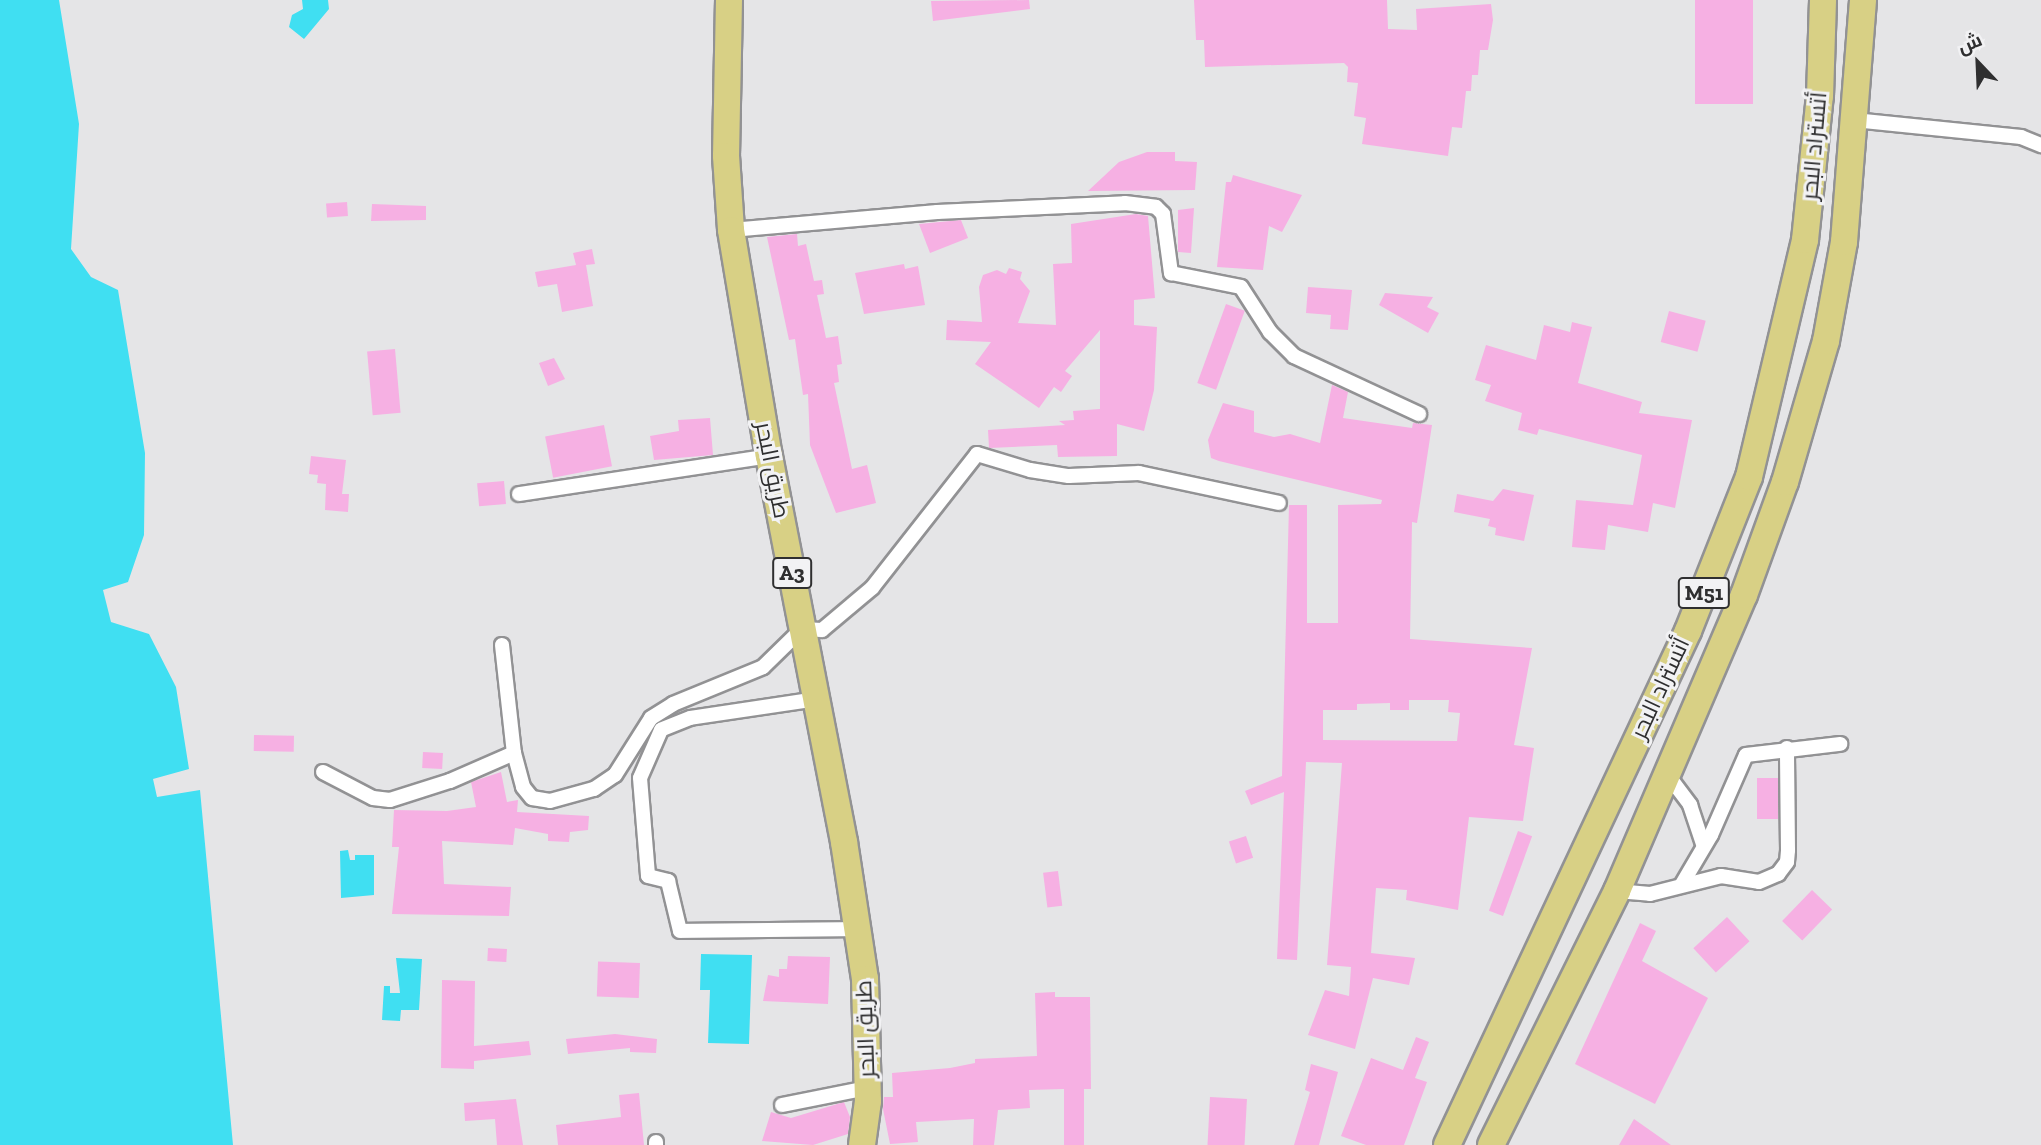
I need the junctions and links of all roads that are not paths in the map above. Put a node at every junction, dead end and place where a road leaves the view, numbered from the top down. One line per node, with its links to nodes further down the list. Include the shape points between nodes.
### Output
1 (729, 0): 6 (highway, طريق البحر / A3, via 726,156)
2 (1823, 0): 26 (highway, أتستراد البحر / M51, via 1805,240 1749,477 1688,631)
3 (1863, 0): 4 (highway, أتستراد البحر / M51)
4 (1854, 120): 5 (street, via 2021,137); 18 (highway, أتستراد البحر / M51, via 1844,242 1826,341 1785,482 1744,595)
5 (2041, 145)
6 (731, 230): 7 (street, via 937,212 1125,203 1156,207 1163,214 1171,273 1241,287 1269,332 1294,356); 8 (highway, طريق البحر / A3)
7 (1419, 414)
8 (769, 456): 9 (street); 11 (highway, طريق البحر / A3)
9 (519, 494)
10 (1279, 503): 11 (street, via 1139,473 1069,476 1030,470 977,454 872,589 822,630)
11 (802, 629): 13 (highway, طريق البحر / A3); 16 (street, via 762,667 673,704 651,718 615,775 594,789 550,802 532,798 523,787)
12 (502, 645): 16 (street)
13 (817, 699): 22 (highway, طريق البحر / A3); 22 (street, via 690,718 661,730 640,778 648,876 668,881 680,931)
14 (1840, 744): 15 (street)
15 (1787, 748): 19 (street, via 1754,752 1739,762 1711,835); 20 (street, via 1788,850 1779,874 1759,882 1721,876)
16 (514, 753): 17 (street, via 390,800 373,798)
17 (323, 772)
18 (1667, 774): 19 (street, via 1690,805); 21 (highway, أتستراد البحر / M51)
19 (1703, 844): 20 (street)
20 (1682, 884): 21 (street, via 1650,894)
21 (1617, 891): 27 (highway, أتستراد البحر / M51)
22 (857, 929): 23 (highway, طريق البحر / A3, via 865,979)
23 (867, 1088): 24 (street); 25 (highway, طريق البحر / A3)
24 (782, 1105)
25 (862, 1145)
26 (1447, 1145)
27 (1491, 1145)

